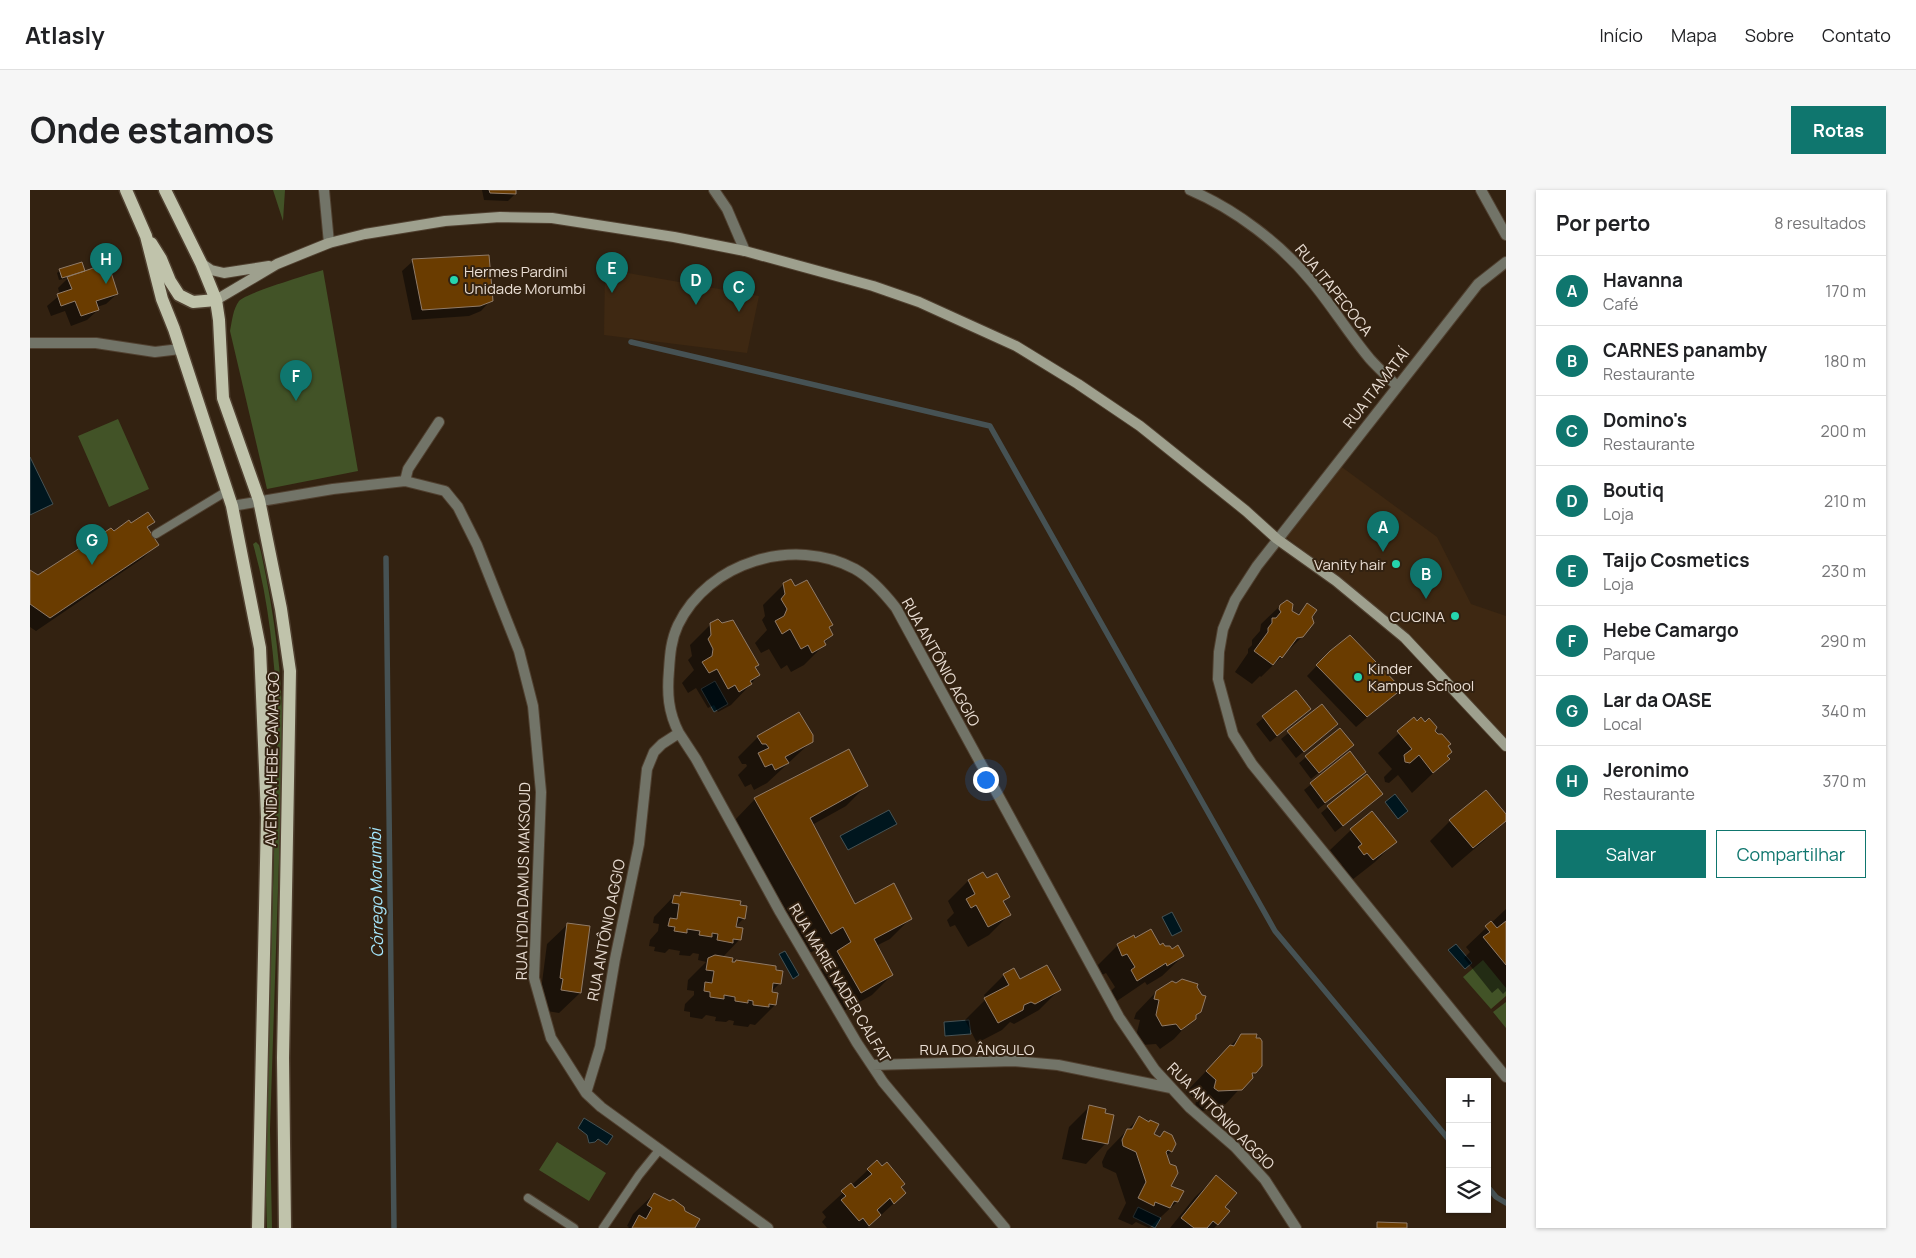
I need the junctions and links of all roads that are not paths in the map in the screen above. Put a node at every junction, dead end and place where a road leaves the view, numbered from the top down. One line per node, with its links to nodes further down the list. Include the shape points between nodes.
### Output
1 (126, 190): 8 (main road)
2 (165, 190): 12 (main road, AVENIDA HEBE CAMARGO)
3 (324, 190): 9 (street)
4 (714, 190): 10 (street, via 727,209)
5 (1190, 190): 17 (street, RUA ITAPECOCA, via 1237,216 1287,254 1313,282 1370,359)
6 (1481, 190): 7 (street)
7 (1506, 235)
8 (146, 236): 14 (main road, via 179,295 193,302); 16 (main road, AVENIDA HEBE CAMARGO, via 162,299)
9 (329, 243): 10 (main road, via 444,221 500,217 562,220); 13 (main road)
10 (745, 251): 24 (main road, via 919,302 1016,346 1140,426)
11 (1506, 262): 17 (street, RUA ITAMATAÍ, via 1478,284)
12 (202, 263): 13 (main road, via 211,270 224,273); 14 (main road, AVENIDA HEBE CAMARGO)
13 (277, 264): 14 (main road)
14 (216, 300): 21 (main road, AVENIDA HEBE CAMARGO, via 223,398)
15 (30, 343): 16 (street, via 96,343 156,352)
16 (180, 349): 20 (main road, AVENIDA HEBE CAMARGO)
17 (1397, 386): 24 (street, RUA ITAMATAÍ)
18 (439, 422): 19 (street, via 408,468)
19 (405, 481): 21 (street, RUA LYDIA DAMUS MAKSOUD); 30 (street, RUA LYDIA DAMUS MAKSOUD, via 445,490 458,507 477,545 519,651 533,706 541,792 534,978 551,1038)
20 (227, 491): 22 (main road, AVENIDA HEBE CAMARGO); 23 (lane)
21 (259, 500): 22 (street, RUA LYDIA DAMUS MAKSOUD); 34 (main road, AVENIDA HEBE CAMARGO, via 290,672 283,1058)
22 (232, 506): 33 (main road, AVENIDA HEBE CAMARGO, via 260,648 267,817)
23 (156, 534)
24 (1277, 539): 26 (main road, via 1336,581 1405,638); 28 (street, via 1235,600 1223,629 1218,679 1232,734 1252,764)
25 (679, 733): 27 (street, RUA MARIE NADER CALFAT, via 821,984); 29 (street, RUA ANTÔNIO AGGIO, via 667,691 671,645 678,625 703,590 757,560 782,555 827,557 856,570 896,608 1119,1018 1154,1070); 30 (street, RUA ANTÔNIO AGGIO, via 654,752 647,769 638,844 600,1047)
26 (1506, 746)
27 (872, 1065): 29 (street, RUA DO ÂNGULO, via 1014,1061 1058,1065); 38 (street, RUA MARIE NADER CALFAT)
28 (1506, 1077)
29 (1171, 1088): 39 (street, RUA ANTÔNIO AGGIO, via 1235,1147 1265,1180)
30 (586, 1093): 31 (street, RUA LYDIA DAMUS MAKSOUD)
31 (660, 1149): 36 (lane); 37 (street, RUA LYDIA DAMUS MAKSOUD)
32 (528, 1198): 35 (lane)
33 (258, 1228)
34 (285, 1228)
35 (574, 1228)
36 (603, 1228)
37 (768, 1228)
38 (1004, 1228)
39 (1296, 1228)

